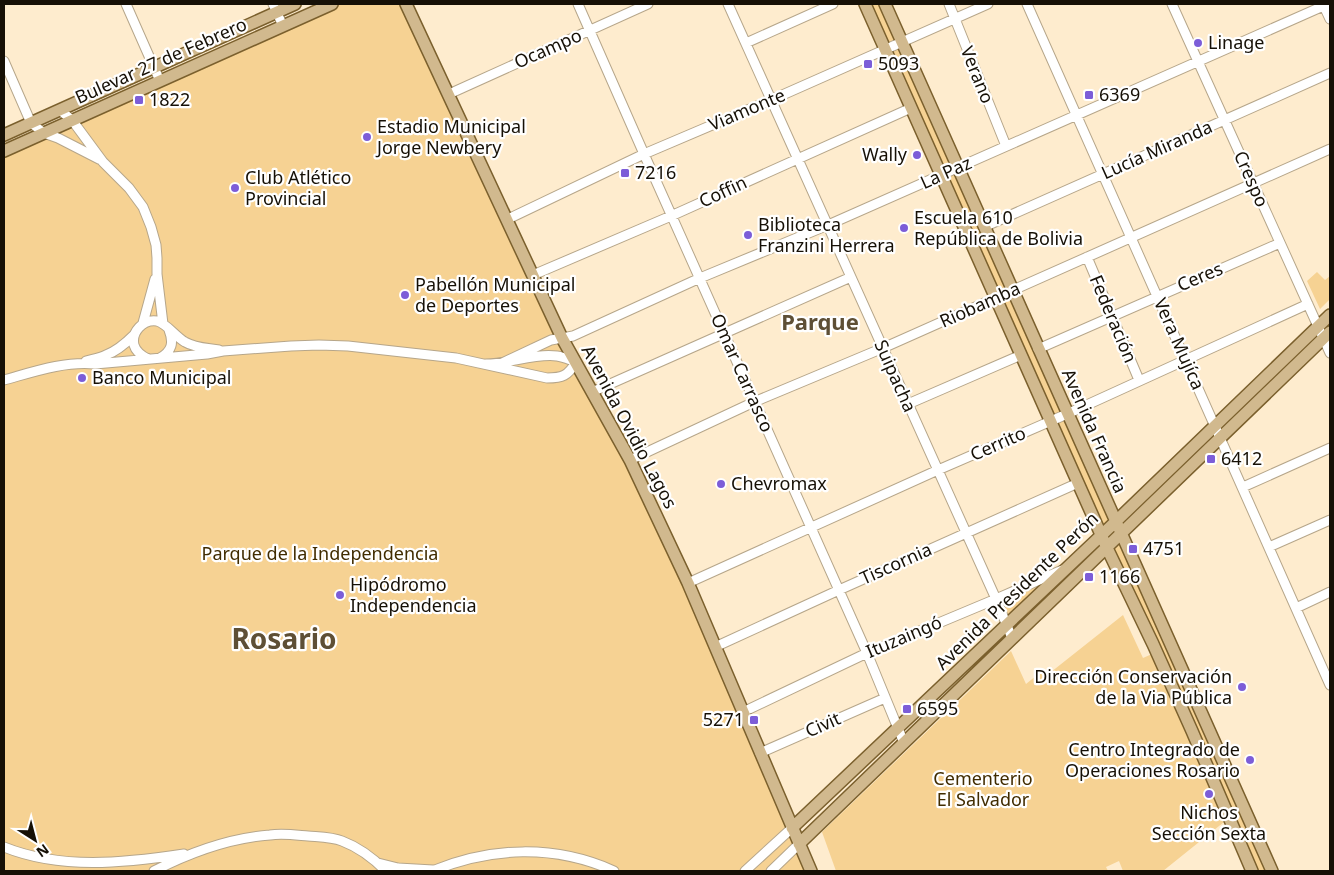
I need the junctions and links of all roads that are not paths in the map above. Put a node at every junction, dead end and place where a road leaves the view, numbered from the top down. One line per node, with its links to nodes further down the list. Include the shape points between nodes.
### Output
1 (126, 4): 26 (street)
2 (295, 4): 16 (main road, Bulevar 27 de Febrero)
3 (332, 4): 19 (main road, Bulevar 27 de Febrero)
4 (406, 4): 29 (main road, Avenida Ovidio Lagos)
5 (578, 4): 20 (street, Omar Carrasco)
6 (648, 4): 20 (street, Ocampo)
7 (728, 4): 22 (street, Suipacha)
8 (834, 4): 22 (street)
9 (865, 4): 23 (main road, Avenida Francia)
10 (884, 4): 21 (main road, Avenida Francia)
11 (949, 4): 17 (street, Verano)
12 (988, 4): 17 (street, Viamonte)
13 (1027, 4): 33 (street, Vera Mujíca)
14 (1172, 4): 25 (street, Crespo)
15 (1325, 4): 18 (street); 25 (street, La Paz)
16 (275, 8): 19 (street); 26 (main road, Bulevar 27 de Febrero)
17 (955, 19): 21 (street, Viamonte); 39 (street, Verano)
18 (1330, 19)
19 (283, 26): 28 (main road, Bulevar 27 de Febrero)
20 (590, 30): 29 (street, Ocampo); 42 (street, Omar Carrasco)
21 (902, 42): 23 (street, Viamonte); 45 (main road, Avenida Francia)
22 (746, 43): 30 (street, Suipacha)
23 (886, 49): 30 (street, Viamonte); 31 (main road, Avenida Francia)
24 (4, 61): 36 (street)
25 (1198, 61): 33 (street, La Paz); 35 (street, Crespo)
26 (154, 68): 28 (street); 32 (main road, Bulevar 27 de Febrero)
27 (1330, 73): 35 (street, Lucía Miranda)
28 (160, 81): 34 (main road, Bulevar 27 de Febrero)
29 (448, 94): 50 (main road, Avenida Ovidio Lagos)
30 (771, 100): 42 (street, Viamonte); 43 (street, Suipacha)
31 (911, 108): 43 (street, Coffin); 47 (main road, Avenida Francia)
32 (61, 111): 34 (street); 36 (main road, Bulevar 27 de Febrero)
33 (1077, 115): 39 (street, La Paz); 46 (street, Vera Mujíca)
34 (72, 120): 37 (main road, Bulevar 27 de Febrero); 44 (street)
35 (1225, 120): 46 (street, Lucía Miranda); 48 (street, Crespo)
36 (31, 123): 37 (street); 38 (main road, Bulevar 27 de Febrero)
37 (44, 133): 41 (main road, Bulevar 27 de Febrero); 44 (street)
38 (4, 136)
39 (1006, 146): 45 (street, La Paz)
40 (1330, 149): 48 (street, Riobamba)
41 (4, 151)
42 (644, 154): 49 (street, Omar Carrasco); 50 (street, Viamonte)
43 (798, 158): 49 (street, Coffin); 51 (street, Suipacha)
44 (103, 162): 56 (street, via 143,207 156,244)
45 (957, 168): 47 (street, La Paz); 52 (main road, Avenida Francia)
46 (1103, 173): 52 (street, Lucía Miranda); 53 (street, Vera Mujíca)
47 (941, 175): 51 (street, La Paz); 62 (main road, Avenida Francia)
48 (1253, 183): 53 (street, Riobamba); 54 (street, Crespo)
49 (671, 216): 57 (street, Coffin); 59 (street, Omar Carrasco)
50 (508, 219): 57 (main road, Avenida Ovidio Lagos)
51 (828, 225): 58 (street, Suipacha); 59 (street, La Paz)
52 (984, 227): 60 (main road, Avenida Francia)
53 (1131, 238): 55 (street, Riobamba); 61 (street, Vera Mujíca)
54 (1280, 243): 61 (street, Ceres); 63 (street, Crespo)
55 (1087, 257): 60 (street, Riobamba); 65 (street, Federación)
56 (157, 274): 66 (street); 68 (street)
57 (533, 275): 72 (main road, Avenida Ovidio Lagos)
58 (851, 277): 69 (street); 73 (street, Suipacha)
59 (700, 278): 69 (street, Omar Carrasco); 72 (street, La Paz, via 573,336)
60 (1012, 290): 62 (street, Riobamba); 74 (main road, Avenida Francia)
61 (1157, 296): 65 (street, Ceres); 80 (street, Vera Mujíca)
62 (996, 298): 73 (street, Riobamba); 77 (main road, Avenida Francia)
63 (1308, 304): 67 (street, Crespo); 80 (street, Cerrito)
64 (1330, 315): 67 (main road, Avenida Presidente Perón)
65 (1112, 316): 74 (street, Ceres); 86 (street, Federación)
66 (143, 324): 68 (street, via 157,321); 70 (street)
67 (1318, 326): 71 (street, Crespo); 92 (main road, Avenida Presidente Perón)
68 (166, 327): 75 (street, via 187,343); 78 (street, via 172,339 171,348)
69 (724, 334): 87 (street); 88 (street, Omar Carrasco)
70 (134, 335): 79 (street, via 134,345 139,354); 81 (street, via 117,350)
71 (1327, 335): 76 (street, Crespo); 93 (main road, Avenida Presidente Perón)
72 (562, 338): 82 (main road, Avenida Ovidio Lagos); 84 (street, La Paz)
73 (883, 348): 88 (street, Riobamba); 89 (street, Suipacha)
74 (1038, 348): 90 (main road, Avenida Francia)
75 (223, 351): 78 (street); 83 (street, via 348,346)
76 (1330, 354)
77 (1021, 356): 89 (street); 91 (main road, Avenida Francia)
78 (160, 358): 79 (street)
79 (148, 359): 81 (street, via 95,364)
80 (1185, 359): 86 (street, Cerrito); 92 (street, Vera Mujíca)
81 (83, 362): 85 (street)
82 (576, 362): 83 (street, via 567,374 557,378); 84 (street, via 550,356); 87 (main road, Avenida Ovidio Lagos)
83 (486, 364): 84 (street)
84 (500, 364)
85 (4, 380)
86 (1139, 380): 90 (street, Cerrito)
87 (592, 392): 95 (main road, Avenida Ovidio Lagos)
88 (754, 402): 95 (street, Riobamba); 101 (street, Omar Carrasco)
89 (908, 404): 96 (street, Suipacha)
90 (1067, 414): 91 (street, Cerrito); 100 (main road, Avenida Francia)
91 (1050, 421): 96 (street, Cerrito); 97 (main road, Avenida Francia)
92 (1216, 425): 93 (street, Vera Mujíca); 100 (main road, Avenida Presidente Perón)
93 (1221, 437): 98 (street, Vera Mujíca); 103 (main road, Avenida Presidente Perón)
94 (1330, 448): 98 (street)
95 (630, 460): 108 (main road, Avenida Ovidio Lagos)
96 (938, 470): 101 (street, Cerrito); 102 (street, Suipacha)
97 (1078, 483): 102 (street, Tiscornia); 104 (main road, Avenida Francia)
98 (1243, 487): 105 (street, Vera Mujíca)
99 (1330, 520): 105 (street)
100 (1115, 522): 103 (main road, Avenida Francia); 104 (main road, Avenida Presidente Perón)
101 (810, 528): 108 (street, Cerrito); 109 (street, Omar Carrasco)
102 (967, 534): 109 (street, Tiscornia); 111 (street, Suipacha)
103 (1120, 534): 106 (main road, Avenida Presidente Perón); 112 (main road, Avenida Francia)
104 (1101, 536): 106 (main road, Avenida Francia); 107 (main road, Avenida Presidente Perón)
105 (1269, 547): 114 (street, Vera Mujíca)
106 (1106, 548): 113 (main road, Avenida Francia); 116 (main road, Avenida Presidente Perón)
107 (1068, 567): 111 (street, Ituzaingó); 115 (main road, Avenida Presidente Perón)
108 (688, 583): 117 (main road, Avenida Ovidio Lagos)
109 (839, 590): 117 (street, Tiscornia); 118 (street, Omar Carrasco)
110 (1330, 592): 114 (street)
111 (996, 599): 115 (street, Suipacha); 118 (street, Ituzaingó)
112 (1151, 601): 113 (main road, via 1143,609); 124 (main road, Avenida Francia)
113 (1135, 607): 125 (main road, Avenida Francia)
114 (1296, 608): 119 (street, Vera Mujíca)
115 (1007, 625): 116 (street, Suipacha); 123 (main road, Avenida Presidente Perón)
116 (1012, 638): 126 (main road, Avenida Presidente Perón)
117 (715, 647): 122 (main road, Avenida Ovidio Lagos)
118 (867, 653): 121 (street, Omar Carrasco); 122 (street, Ituzaingó)
119 (1327, 670): 120 (street, Vera Mujíca)
120 (1330, 685)
121 (885, 698): 123 (street, Omar Carrasco); 127 (street, Civit)
122 (742, 712): 127 (main road, Avenida Ovidio Lagos)
123 (898, 728): 126 (street, Omar Carrasco); 128 (main road, Avenida Presidente Perón)
124 (1208, 728): 125 (main road); 141 (main road, Avenida Francia)
125 (1192, 731): 140 (main road, Avenida Francia)
126 (904, 743): 129 (main road, Avenida Presidente Perón)
127 (760, 753): 128 (main road, Avenida Ovidio Lagos)
128 (792, 828): 129 (main road, Avenida Ovidio Lagos); 137 (street)
129 (799, 844): 138 (street); 139 (main road, Avenida Ovidio Lagos)
130 (4, 847): 131 (street, via 21,854 95,863)
131 (199, 852): 132 (street, via 271,834 294,835 342,841); 133 (street)
132 (378, 863): 134 (street); 135 (street)
133 (154, 871)
134 (386, 871)
135 (432, 871): 136 (street, via 474,858 521,851 558,854 594,862)
136 (614, 871)
137 (746, 871)
138 (771, 871)
139 (811, 871)
140 (1252, 871)
141 (1272, 871)

